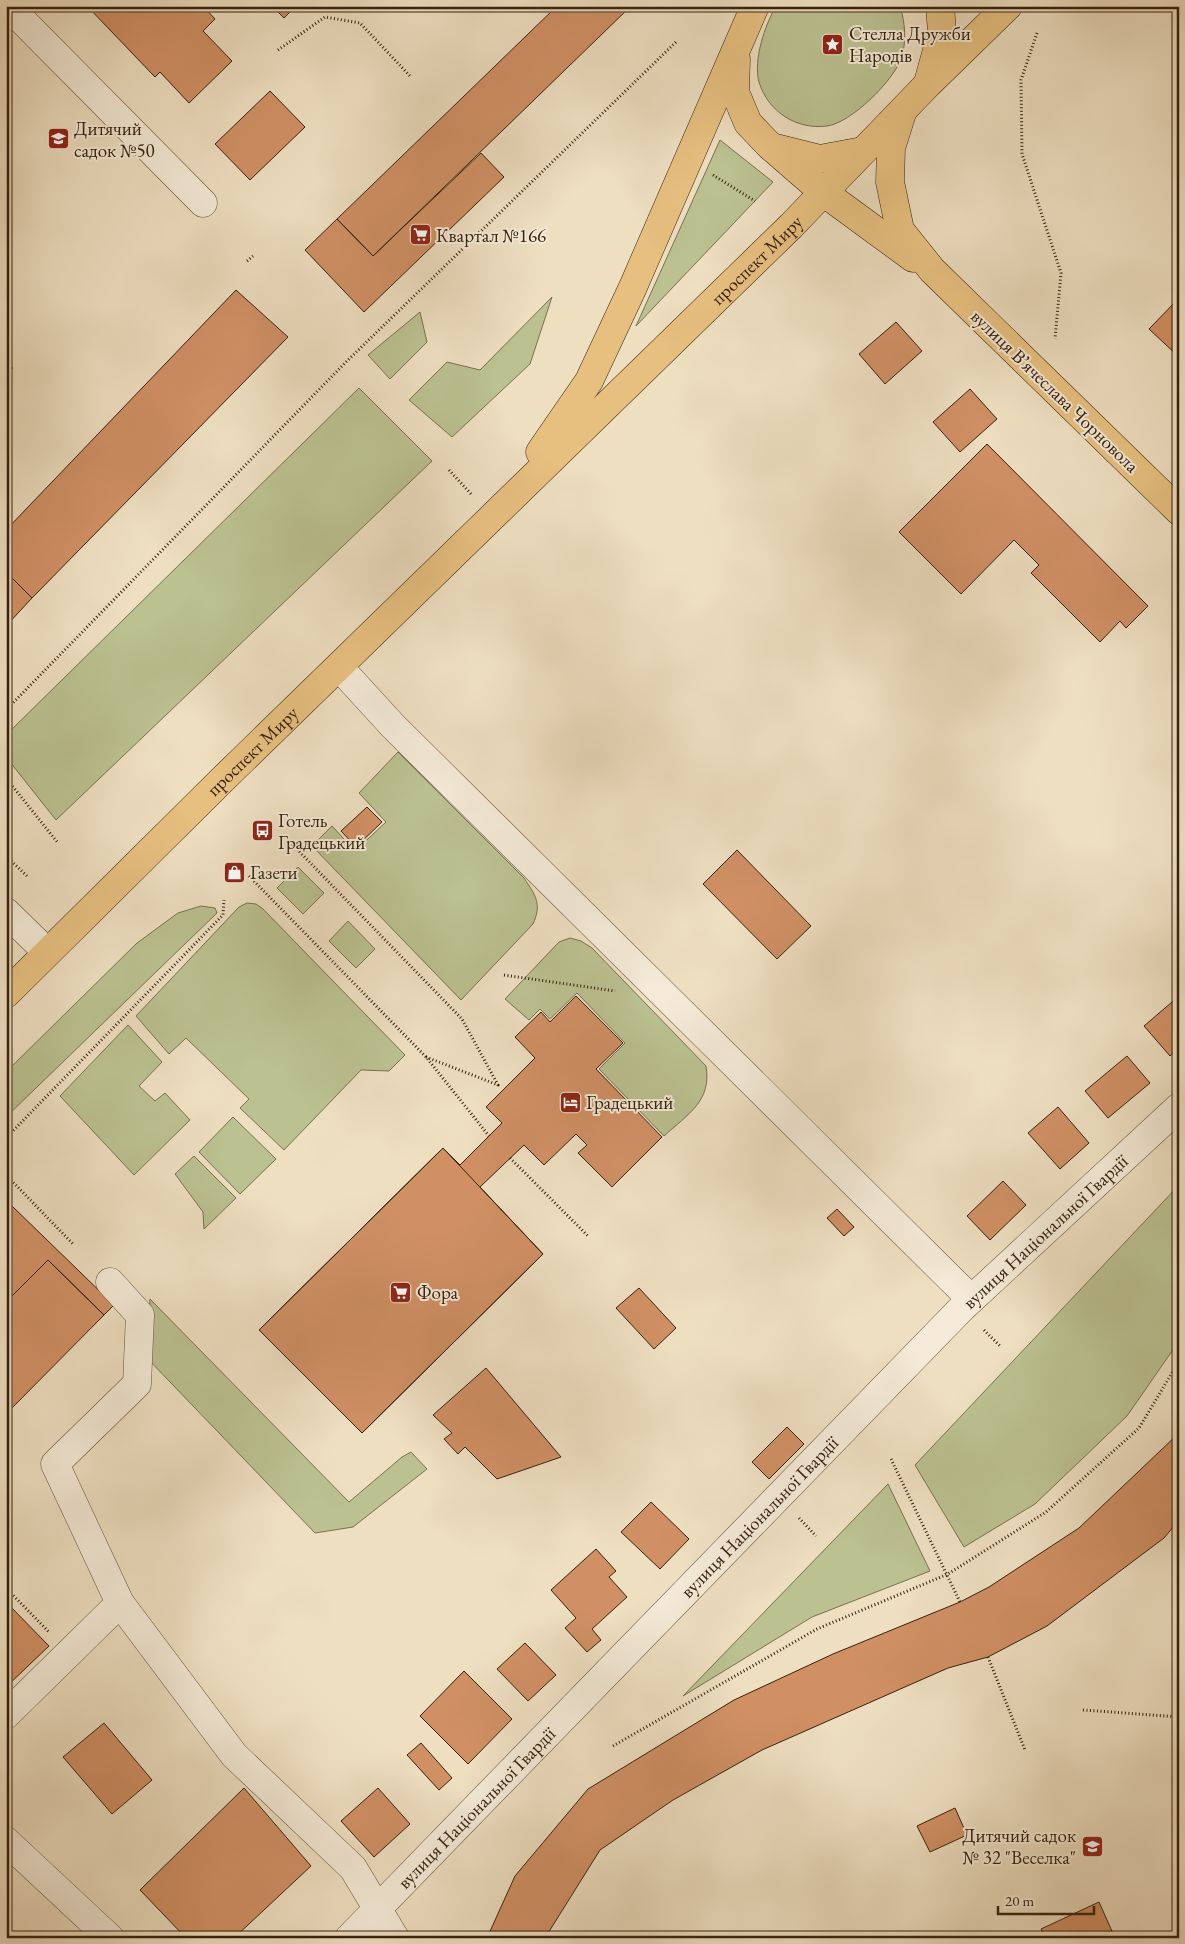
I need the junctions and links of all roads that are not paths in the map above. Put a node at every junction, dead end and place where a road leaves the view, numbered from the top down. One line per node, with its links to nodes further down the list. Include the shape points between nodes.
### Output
1 (8, 6): 11 (street)
2 (755, 6): 5 (main road, проспект Миру)
3 (940, 6): 6 (main road, via 942,32)
4 (1008, 6): 6 (main road, проспект Миру)
5 (737, 50): 8 (main road, вулиця Вʼячеслава Чорновола, via 735,92 748,124); 13 (main road, проспект Миру, via 589,381)
6 (928, 84): 7 (main road, проспект Миру)
7 (904, 109): 9 (main road, проспект Миру); 12 (main road, вулиця Вʼячеслава Чорновола, via 891,148 890,182 900,230)
8 (770, 146): 9 (main road, via 820,160); 10 (main road, вулиця Вʼячеслава Чорновола)
9 (863, 151): 10 (main road, проспект Миру)
10 (823, 192): 12 (main road, вулиця Вʼячеслава Чорновола, via 873,231); 13 (main road, проспект Миру)
11 (203, 203)
12 (932, 270): 14 (main road, вулиця Вʼячеслава Чорновола)
13 (500, 509): 15 (main road, проспект Миру)
14 (1179, 511)
15 (339, 667): 17 (main road, проспект Миру); 21 (street, via 393,726)
16 (6, 912): 17 (street)
17 (47, 952): 18 (main road, проспект Миру)
18 (6, 994)
19 (1179, 1107): 21 (street, вулиця Національної Гвардії)
20 (110, 1282): 22 (street, via 140,1315 137,1384 55,1464)
21 (971, 1299): 25 (street, вулиця Національної Гвардії)
22 (120, 1603): 23 (street); 25 (street, via 234,1756 353,1868)
23 (6, 1715)
24 (6, 1841): 26 (street)
25 (377, 1912): 27 (street, вулиця Національної Гвардії); 28 (street)
26 (110, 1938)
27 (350, 1938)
28 (395, 1938)

